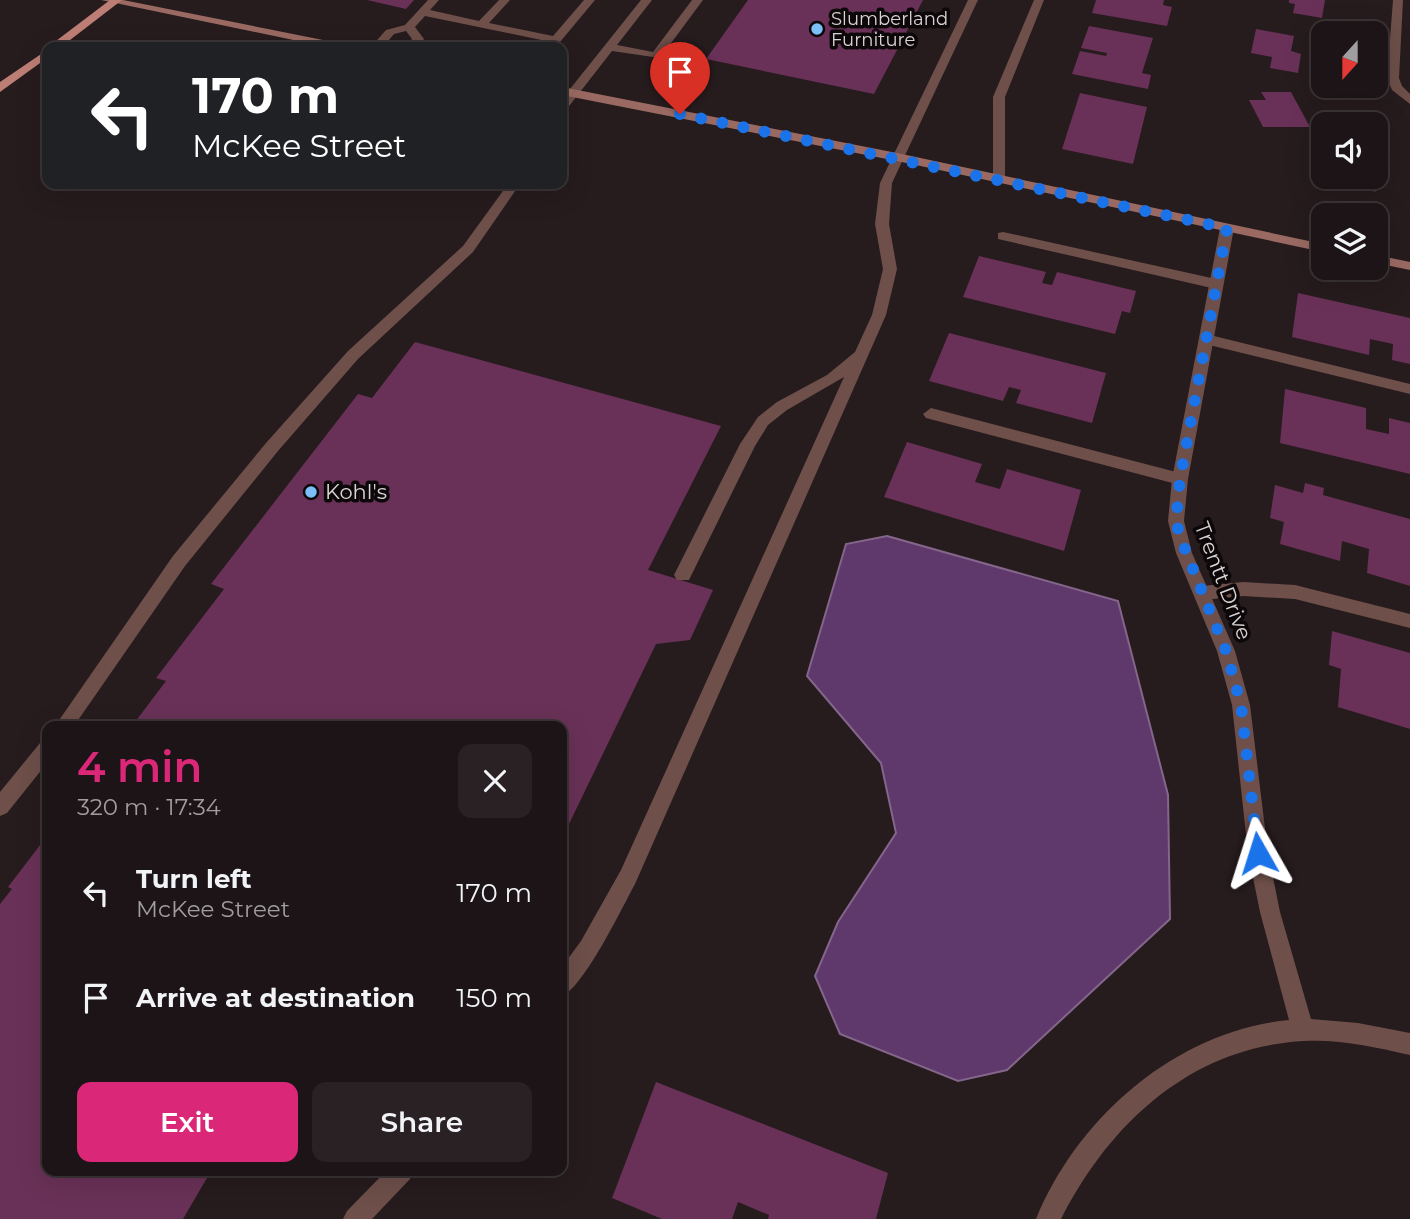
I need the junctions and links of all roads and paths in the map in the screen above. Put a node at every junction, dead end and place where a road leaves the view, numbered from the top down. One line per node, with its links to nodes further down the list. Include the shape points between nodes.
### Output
1 (434, 0): 10 (street)
2 (505, 0): 11 (street)
3 (590, 0): 11 (street, via 556,40)
4 (647, 0): 17 (street)
5 (698, 0): 17 (street, via 656,56)
6 (973, 0): 22 (street)
7 (1039, 0): 23 (street, via 999,97)
8 (1398, 0): 21 (street, via 1393,78)
9 (112, 1): 13 (main road); 14 (street)
10 (422, 12): 11 (street); 12 (street)
11 (482, 24)
12 (409, 27): 15 (street, via 390,32); 16 (street, via 418,39)
13 (60, 42)
14 (318, 42)
15 (381, 42)
16 (415, 42)
17 (609, 47): 20 (street)
18 (42, 56): 19 (main road)
19 (0, 88)
20 (567, 92): 22 (street)
21 (1408, 99)
22 (897, 158): 23 (street); 32 (street, via 882,203 890,269 887,293)
23 (999, 180): 25 (street)
24 (511, 189): 39 (street, via 468,249 353,355 287,429 178,561)
25 (1227, 228): 27 (street); 30 (street, Trentt Drive)
26 (1003, 236): 30 (street)
27 (1311, 246)
28 (1388, 261): 29 (street)
29 (1410, 266)
30 (1216, 284): 31 (street, Trentt Drive)
31 (1206, 339): 33 (street); 35 (street, Trentt Drive)
32 (867, 343): 36 (street, via 832,379 762,421); 42 (street, via 628,877)
33 (1410, 389)
34 (930, 414): 35 (street)
35 (1180, 479): 37 (street, Trentt Drive, via 1176,521)
36 (683, 575)
37 (1202, 593): 38 (street, via 1243,589 1295,592); 43 (street, Trentt Drive, via 1226,651 1241,705 1258,853)
38 (1410, 621)
39 (67, 721)
40 (42, 755): 41 (street)
41 (0, 807)
42 (567, 978)
43 (1303, 1030): 44 (street, via 1362,1033); 47 (street, via 1250,1038 1198,1057 1150,1089 1103,1130)
44 (1410, 1044)
45 (397, 1176): 46 (street)
46 (355, 1219)
47 (1048, 1219)

